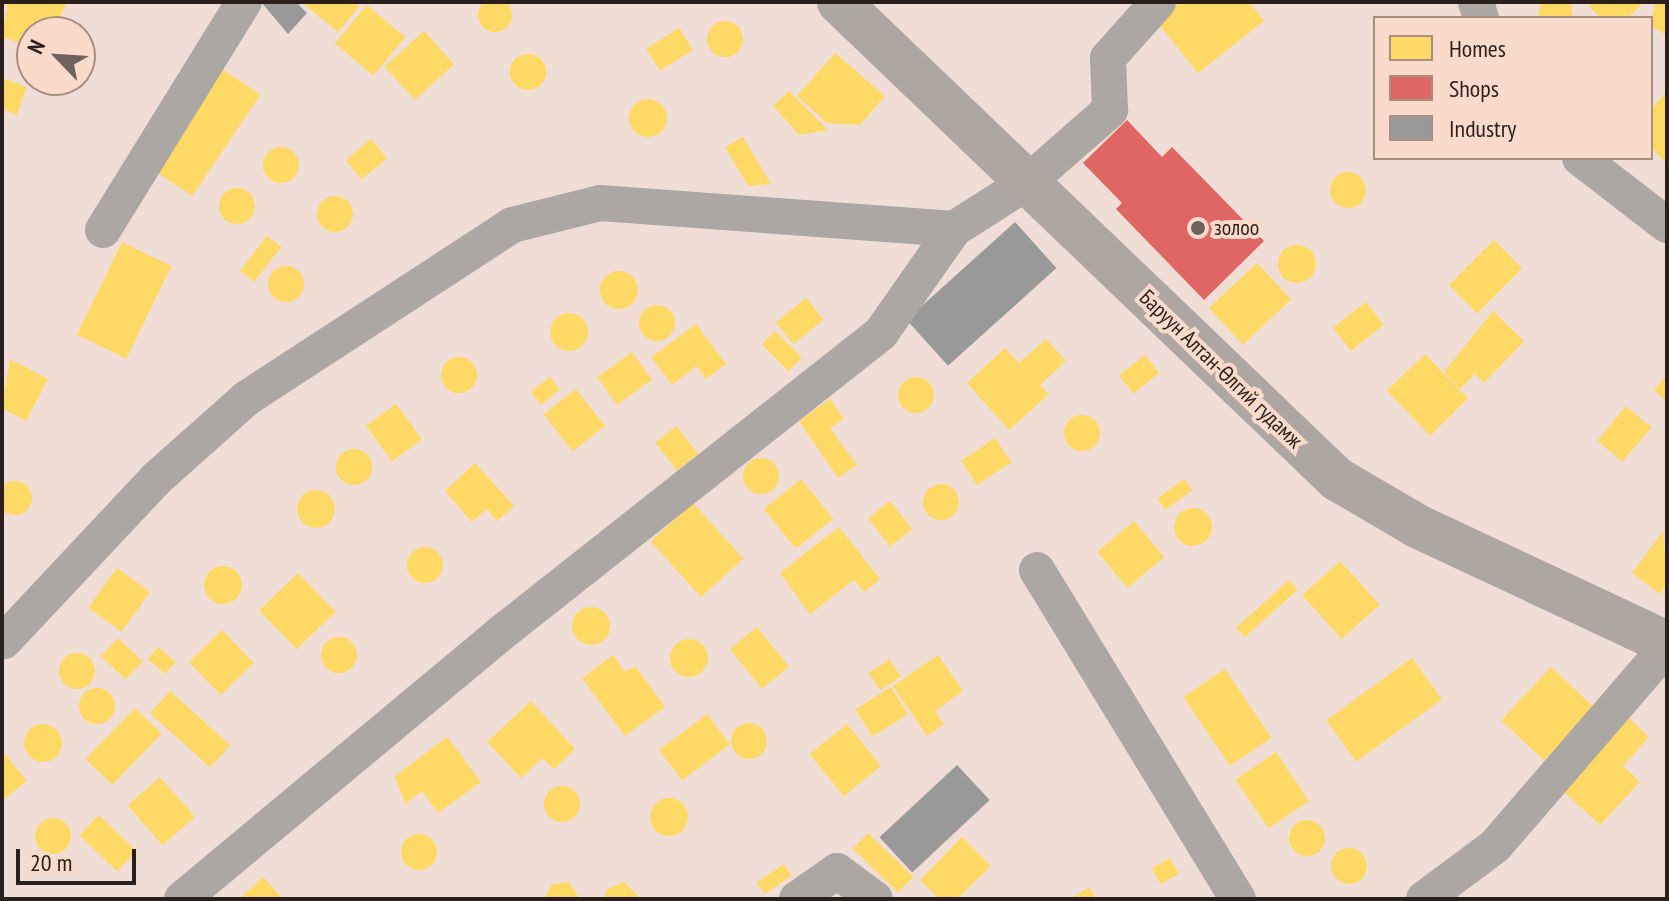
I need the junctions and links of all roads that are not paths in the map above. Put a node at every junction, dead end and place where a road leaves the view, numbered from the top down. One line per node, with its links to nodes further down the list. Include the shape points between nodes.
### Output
1 (244, 2): 8 (street)
2 (839, 2): 5 (main road, Баруун Алтан-Өлгий гудамж)
3 (1158, 2): 5 (street, via 1108,58 1110,110)
4 (1583, 160): 6 (street)
5 (1029, 181): 7 (street); 11 (main road, Баруун Алтан-Өлгий гудамж, via 1337,479 1406,521)
6 (1667, 225)
7 (954, 229): 10 (street, via 600,203 512,225 247,398 156,479); 12 (street, via 881,333 500,634)
8 (103, 230)
9 (1037, 570): 15 (street)
10 (4, 641)
11 (1667, 645): 16 (street, via 1495,846)
12 (182, 899)
13 (797, 899): 14 (street, via 837,871)
14 (875, 899)
15 (1238, 899)
16 (1424, 899)

